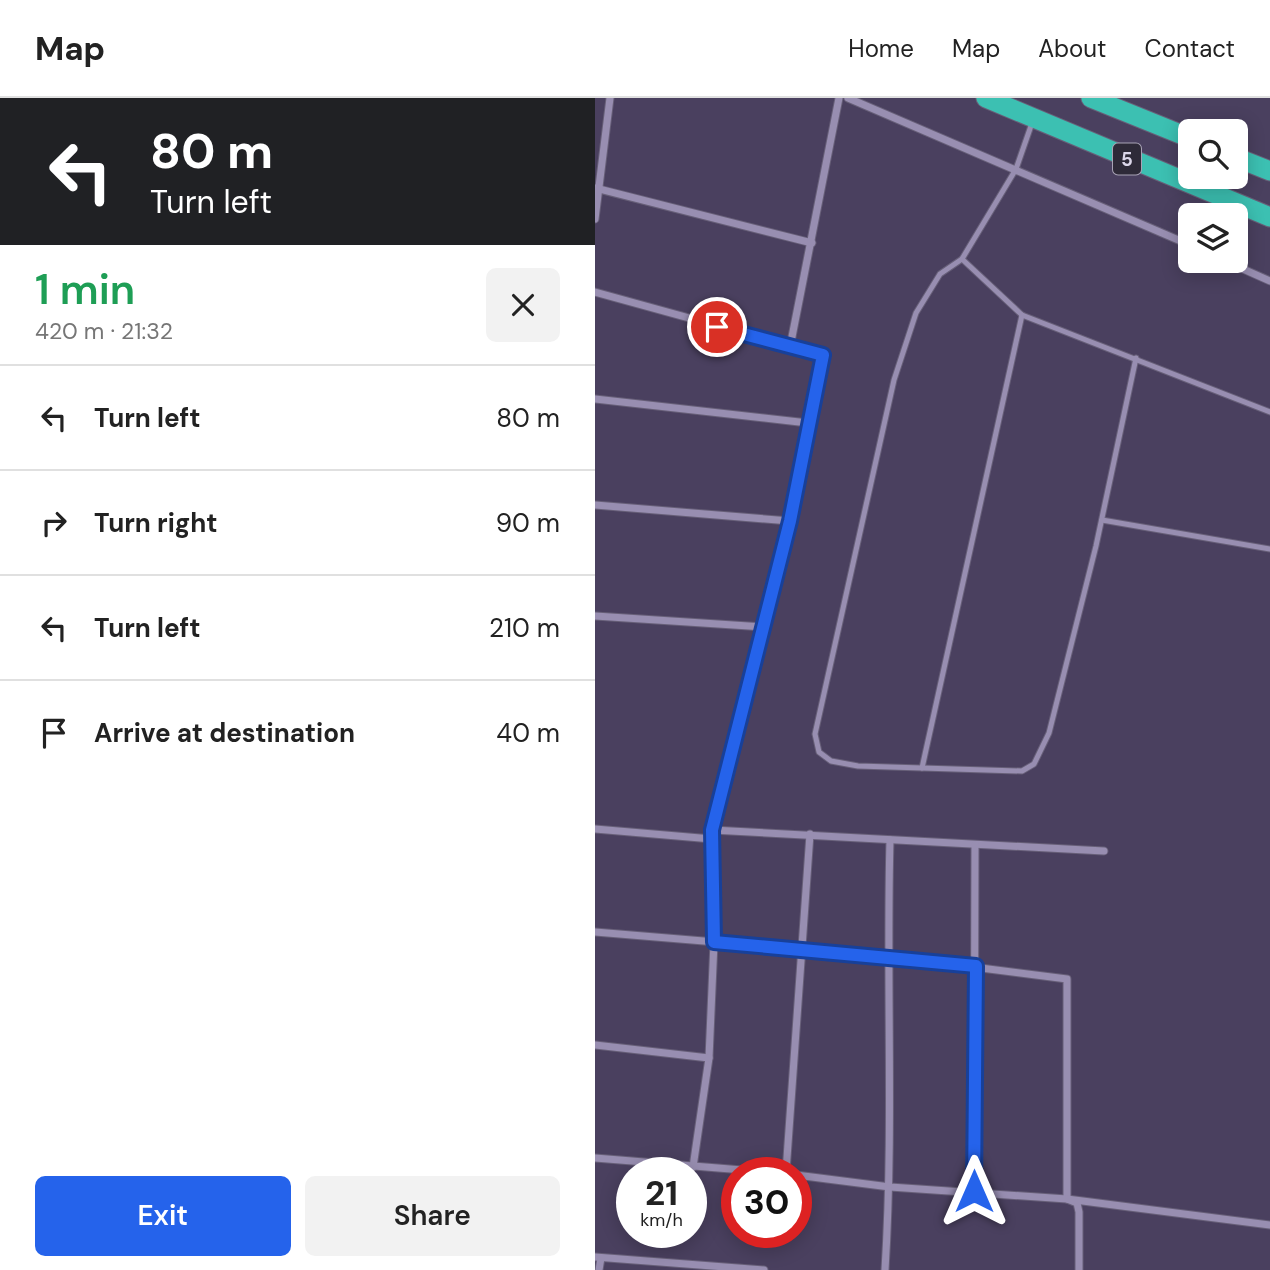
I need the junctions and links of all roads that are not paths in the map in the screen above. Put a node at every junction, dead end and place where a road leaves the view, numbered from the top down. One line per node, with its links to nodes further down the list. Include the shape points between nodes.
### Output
1 (610, 98): 11 (street)
2 (839, 98): 15 (street)
3 (848, 98): 9 (street)
4 (986, 98): 6 (highway, 5)
5 (1091, 98): 7 (highway, 5)
6 (1033, 120): 9 (lane); 12 (highway, 5)
7 (1178, 133)
8 (1248, 162): 10 (highway)
9 (1016, 169): 14 (street); 16 (lane)
10 (1270, 171)
11 (597, 188): 13 (street); 15 (street)
12 (1270, 217)
13 (595, 219)
14 (1178, 241)
15 (812, 243): 21 (street)
16 (963, 260): 20 (lane); 32 (lane, via 940,274 916,313 894,380 815,734 819,752 831,761)
17 (1248, 271): 18 (street)
18 (1270, 281)
19 (595, 292): 21 (street)
20 (1022, 315): 22 (lane); 32 (lane)
21 (790, 347): 25 (street, via 823,355)
22 (1136, 358): 24 (lane); 27 (lane)
23 (595, 399): 25 (street)
24 (1270, 412)
25 (808, 423): 28 (street)
26 (595, 505): 28 (street)
27 (1102, 520): 29 (lane); 32 (lane, via 1049,733 1034,764 1021,771)
28 (790, 521): 31 (street)
29 (1270, 549)
30 (595, 616): 31 (street)
31 (765, 627): 34 (street)
32 (922, 768)
33 (595, 829): 34 (street)
34 (712, 834): 35 (street); 40 (street)
35 (810, 834): 36 (street); 41 (street)
36 (890, 840): 37 (street); 42 (street)
37 (975, 845): 38 (street); 43 (street)
38 (1104, 851)
39 (595, 932): 40 (street)
40 (714, 942): 41 (street); 45 (street)
41 (803, 948): 42 (street); 47 (street)
42 (887, 956): 43 (street); 51 (street)
43 (976, 966): 52 (street); 53 (street, via 1067,979)
44 (595, 1045): 45 (street)
45 (709, 1058): 46 (street)
46 (694, 1157)
47 (787, 1157)
48 (595, 1158): 49 (street)
49 (616, 1160)
50 (812, 1177): 51 (street)
51 (890, 1187): 52 (street); 58 (street)
52 (974, 1191): 53 (street)
53 (1067, 1199): 54 (street); 59 (street, via 1077,1203 1079,1212)
54 (1270, 1225)
55 (598, 1257): 56 (street); 57 (street)
56 (600, 1270)
57 (764, 1270)
58 (885, 1270)
59 (1079, 1270)

